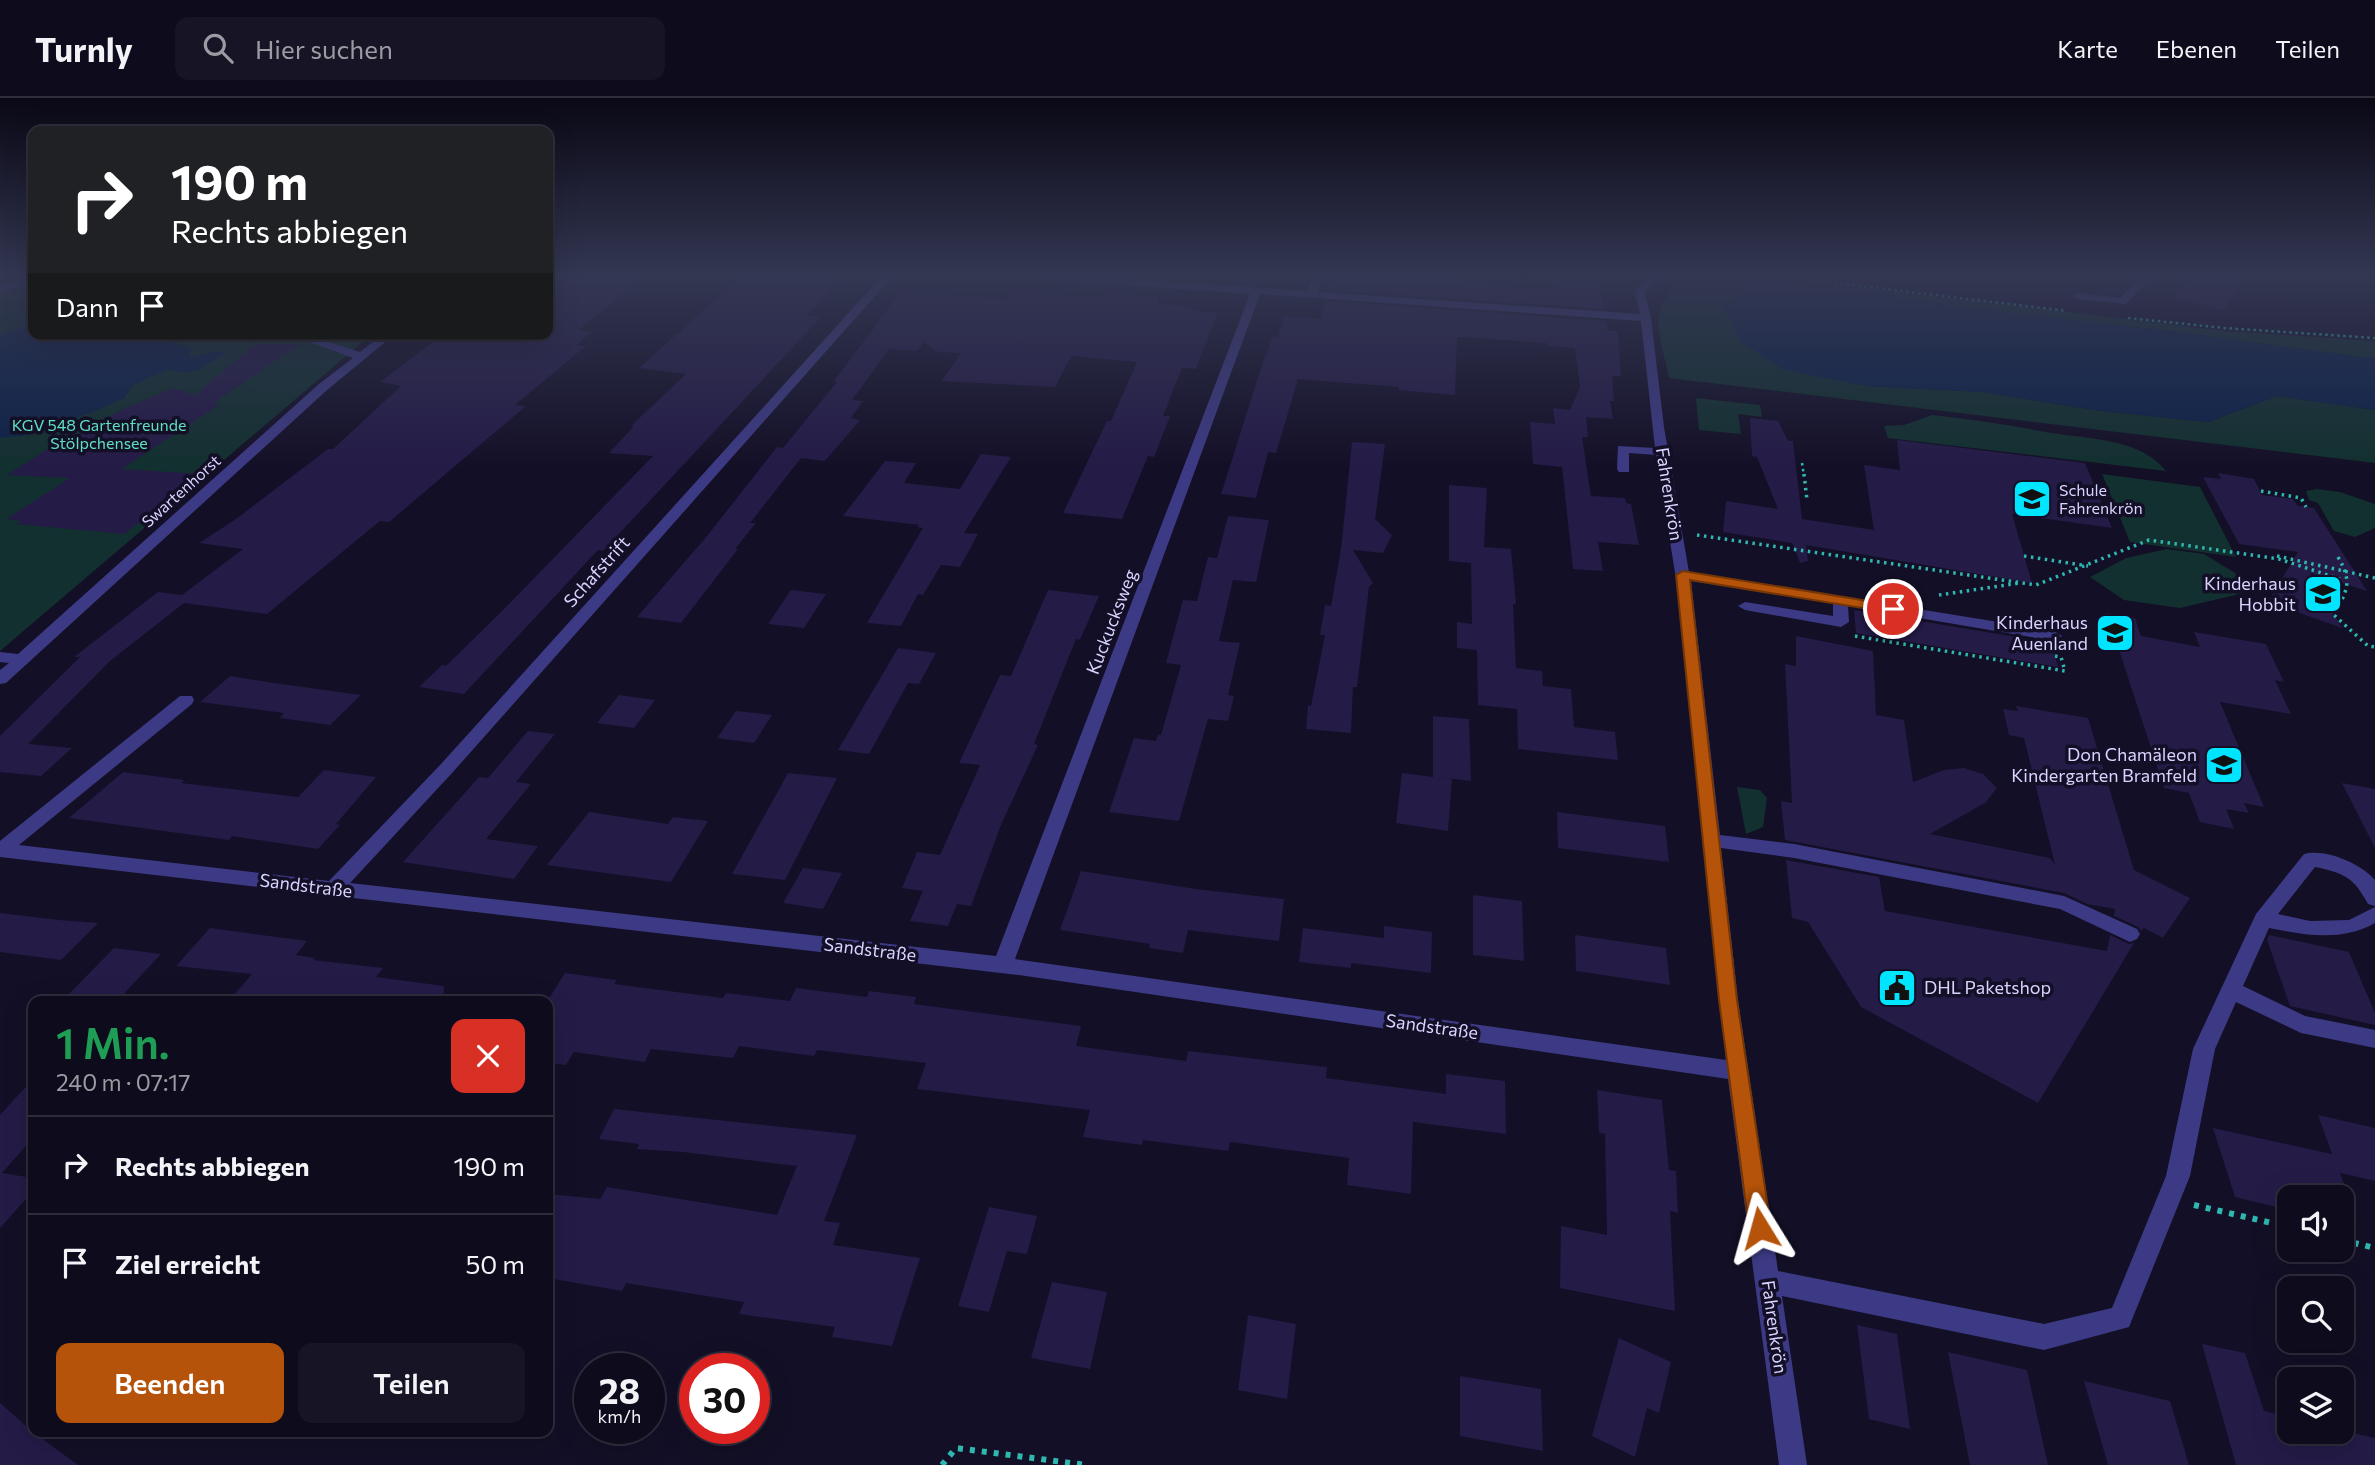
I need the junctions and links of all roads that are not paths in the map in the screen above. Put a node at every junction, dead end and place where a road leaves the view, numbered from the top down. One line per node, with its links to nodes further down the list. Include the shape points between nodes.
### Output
1 (312, 341): 6 (street)
2 (382, 341): 6 (street, Swartenhorst)
3 (830, 341): 19 (street, Schafstrift, via 447,768)
4 (1235, 341): 24 (street, Kuckucksweg)
5 (1649, 341): 7 (street, Fahrenkrön)
6 (364, 356): 14 (street, Swartenhorst, via 313,396)
7 (1662, 452): 8 (street, via 1622,449); 9 (street, Fahrenkrön)
8 (1624, 469)
9 (1683, 575): 10 (street); 17 (street, Fahrenkrön)
10 (1840, 600): 11 (street, via 1841,621); 12 (street)
11 (1745, 606)
12 (2054, 636)
13 (0, 657): 14 (street)
14 (22, 659): 15 (street, Swartenhorst)
15 (0, 679)
16 (186, 700): 18 (street)
17 (1711, 840): 23 (street, via 1794,850 2063,903); 27 (street, Fahrenkrön)
18 (1, 850): 19 (street, Sandstraße)
19 (332, 889): 24 (street, Sandstraße)
20 (2375, 899): 22 (street, via 2374,892 2349,867 2311,859)
21 (2375, 914): 22 (street, via 2351,927 2310,928)
22 (2263, 919): 25 (street)
23 (2130, 934)
24 (1003, 965): 27 (street, Sandstraße)
25 (2231, 990): 26 (street, via 2301,1024); 28 (street, via 2204,1049 2178,1176 2120,1318 2044,1337)
26 (2375, 1039)
27 (1737, 1071): 28 (street, Fahrenkrön)
28 (1767, 1281): 29 (street, Fahrenkrön)
29 (1793, 1465)

